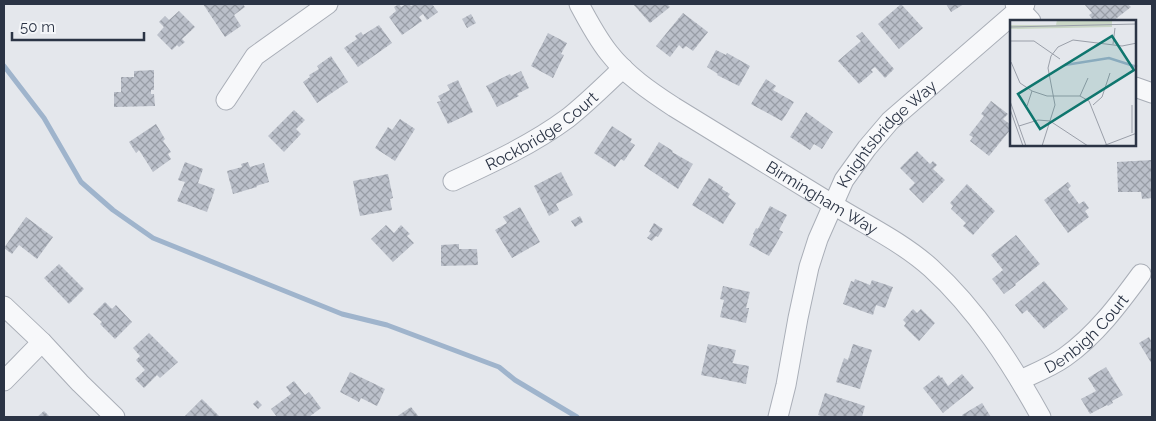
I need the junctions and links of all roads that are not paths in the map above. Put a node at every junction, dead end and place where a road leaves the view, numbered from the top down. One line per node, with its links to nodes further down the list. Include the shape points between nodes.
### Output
1 (328, 4): 7 (street, via 255,56)
2 (579, 4): 4 (street, Birmingham Way, via 596,34)
3 (1023, 9): 9 (street, Knightsbridge Way, via 890,121 844,180)
4 (623, 68): 8 (street, Rockbridge Court, via 568,118 520,148); 9 (street, Birmingham Way, via 674,107)
5 (1136, 87): 6 (street)
6 (1152, 93)
7 (226, 100)
8 (453, 181)
9 (832, 204): 13 (street, Birmingham Way, via 908,250 930,268 975,315); 16 (street, Knightsbridge Way, via 809,267)
10 (1141, 274): 13 (street, Denbigh Court, via 1089,336 1065,357)
11 (4, 306): 12 (street)
12 (42, 342): 14 (street); 15 (street)
13 (1020, 380): 17 (street, Birmingham Way)
14 (4, 381)
15 (115, 417)
16 (778, 417)
17 (1041, 417)

